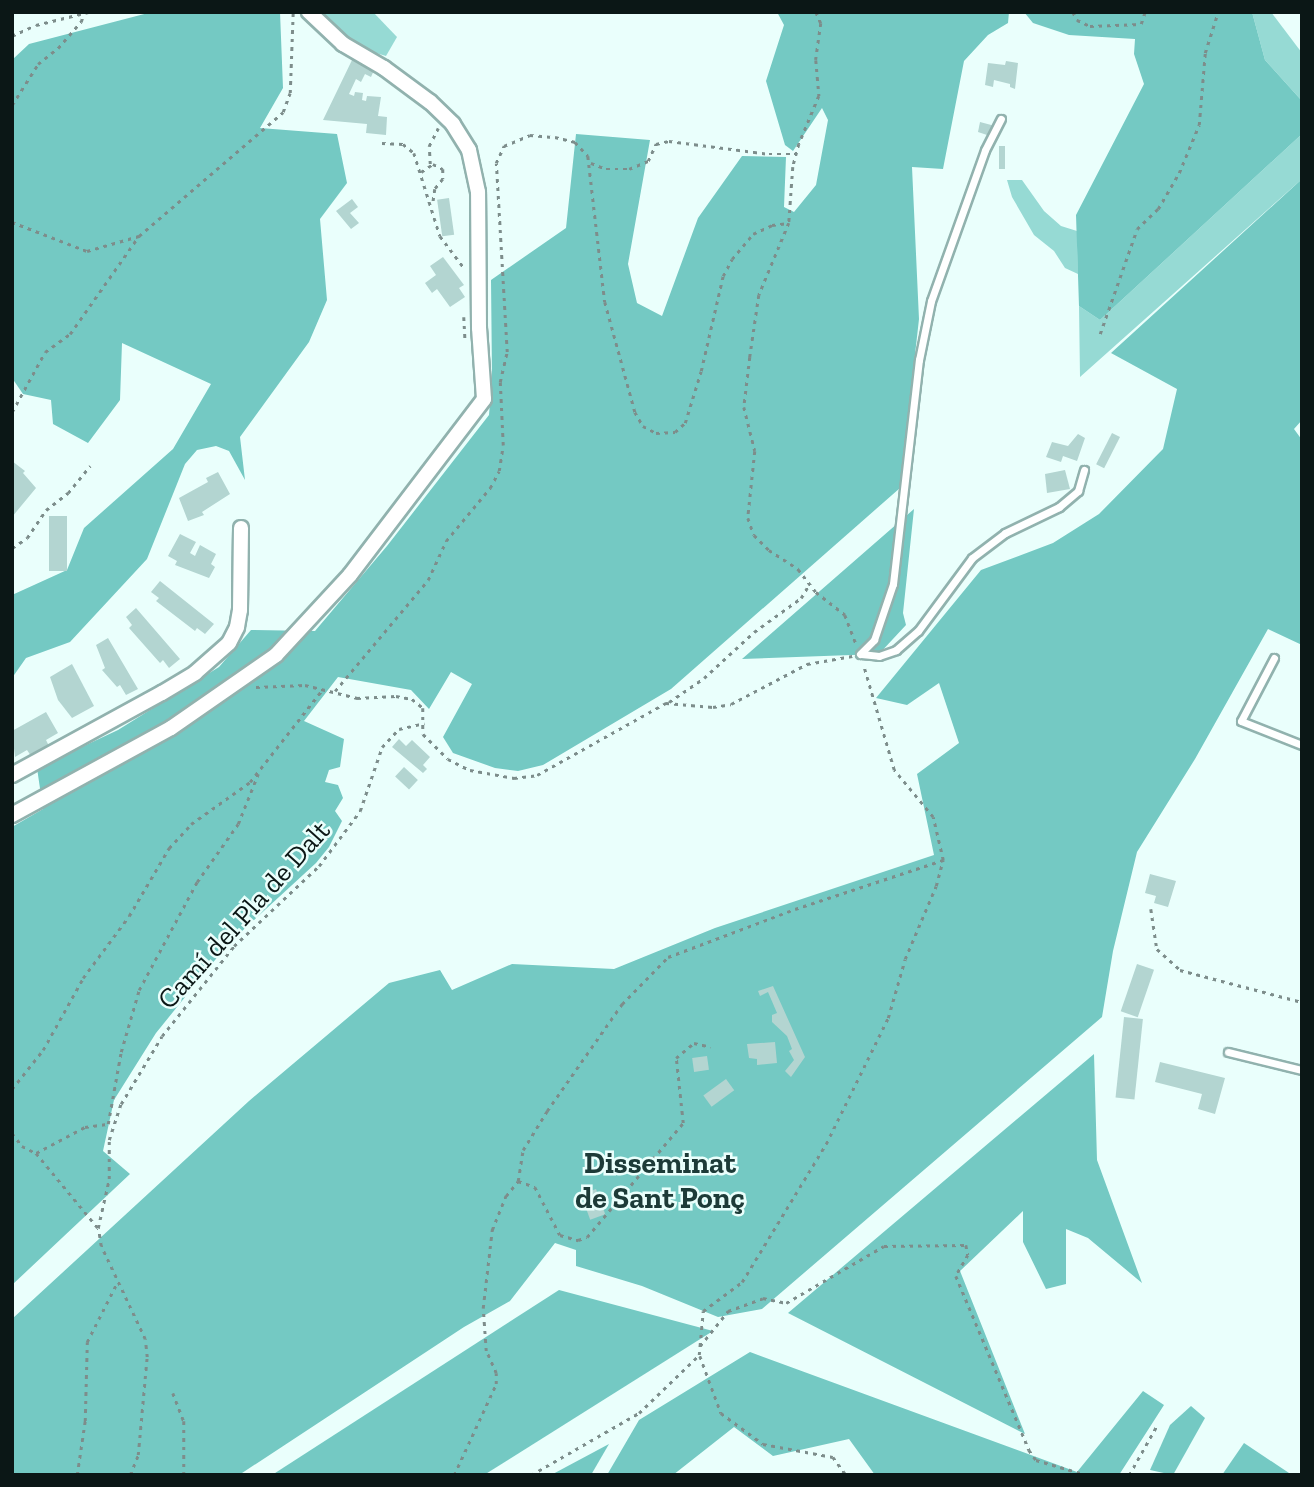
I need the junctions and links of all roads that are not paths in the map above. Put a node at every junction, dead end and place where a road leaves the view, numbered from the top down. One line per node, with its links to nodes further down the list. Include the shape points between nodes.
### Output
1 (309, 12): 8 (street, via 343,44 384,68 445,116 465,141 477,178 484,399 335,592 284,647 171,728)
2 (1001, 119): 3 (lane, via 985,149 931,300 919,360 892,584 874,640 860,654 879,656 896,650 918,631 972,558 1005,533 1059,507 1078,491)
3 (1084, 470)
4 (241, 528): 7 (street, via 240,610 229,643 195,673)
5 (1274, 658): 6 (lane, via 1241,721)
6 (1302, 746)
7 (12, 775)
8 (12, 815)
9 (1228, 1052): 10 (lane)
10 (1302, 1070)

